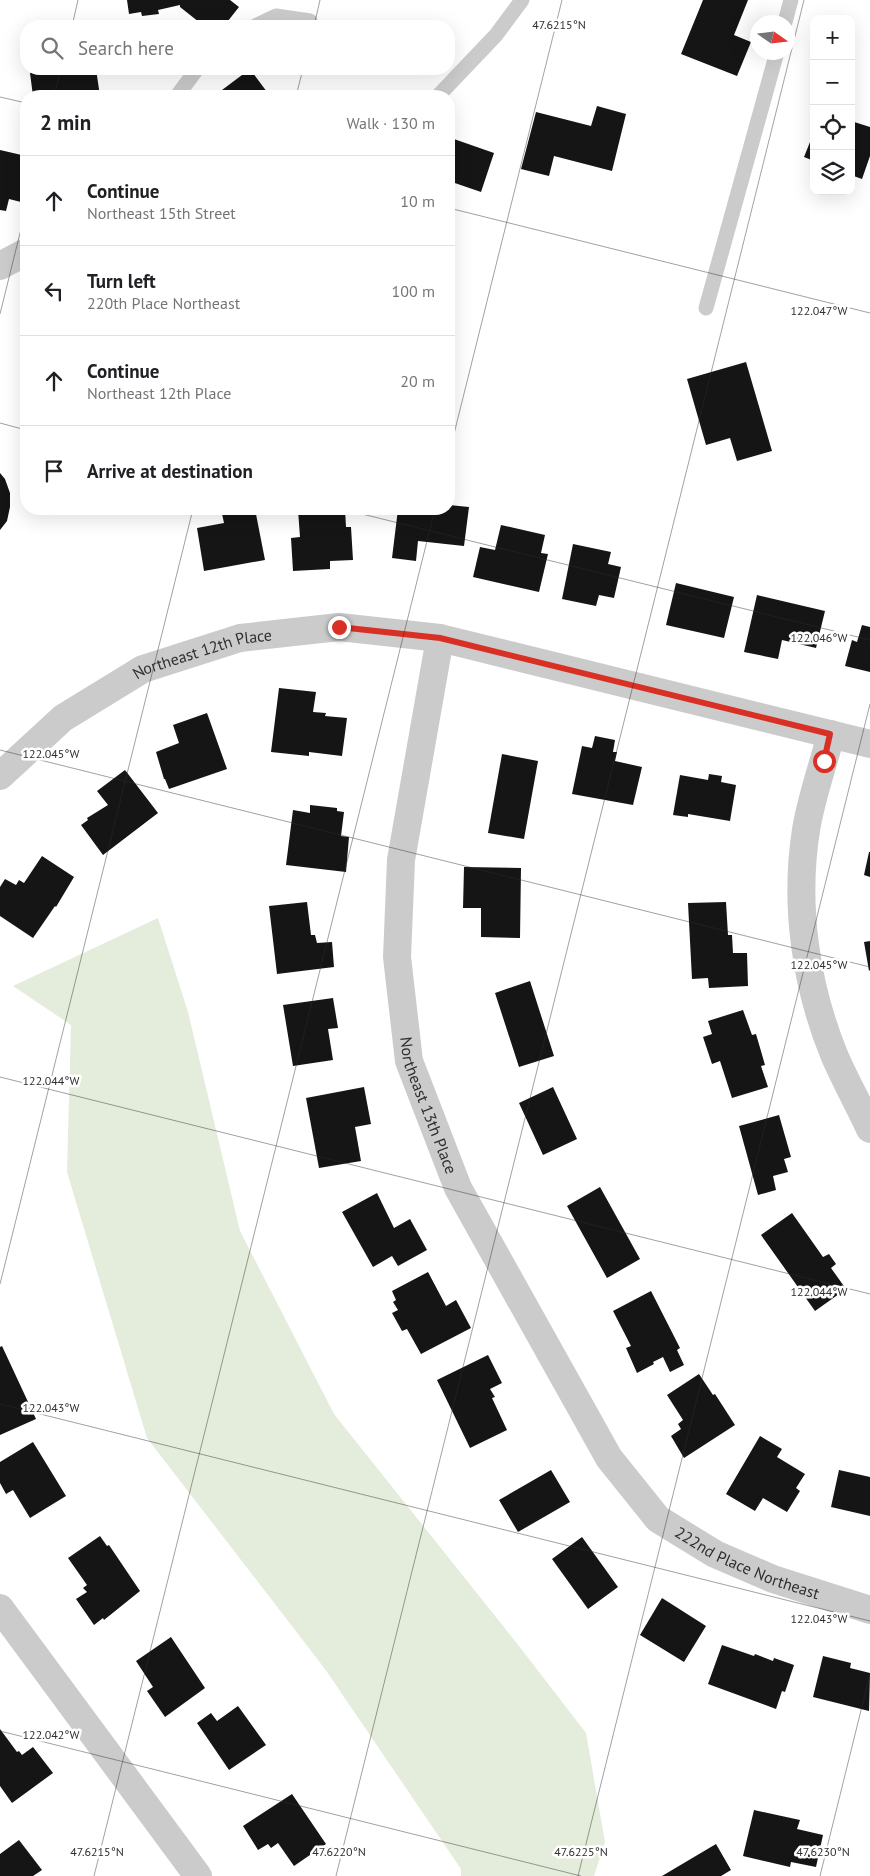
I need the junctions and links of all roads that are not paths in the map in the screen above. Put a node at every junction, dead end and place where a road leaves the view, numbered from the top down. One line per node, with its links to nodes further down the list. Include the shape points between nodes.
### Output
1 (522, 0): 9 (lane, via 496,35)
2 (791, 0): 3 (lane)
3 (787, 15)
4 (268, 20): 5 (lane, via 276,16)
5 (303, 20)
6 (775, 60): 12 (lane)
7 (193, 75): 8 (lane)
8 (181, 90)
9 (444, 90)
10 (20, 255): 11 (street)
11 (0, 266)
12 (706, 308)
13 (440, 638): 14 (street, Northeast 12th Place); 16 (street, Northeast 12th Place, via 339,627 232,640 143,669 63,718); 18 (street, Northeast 13th Place, via 401,860 397,957 410,1061 458,1188 609,1458)
14 (830, 734): 15 (street, Northeast 12th Place); 17 (street, via 806,830 802,891 804,946 816,1001 835,1057)
15 (870, 744)
16 (0, 776)
17 (870, 1129)
18 (658, 1519): 20 (street, 222nd Place Northeast, via 715,1554 773,1579)
19 (0, 1608): 21 (street)
20 (870, 1610)
21 (198, 1876)

